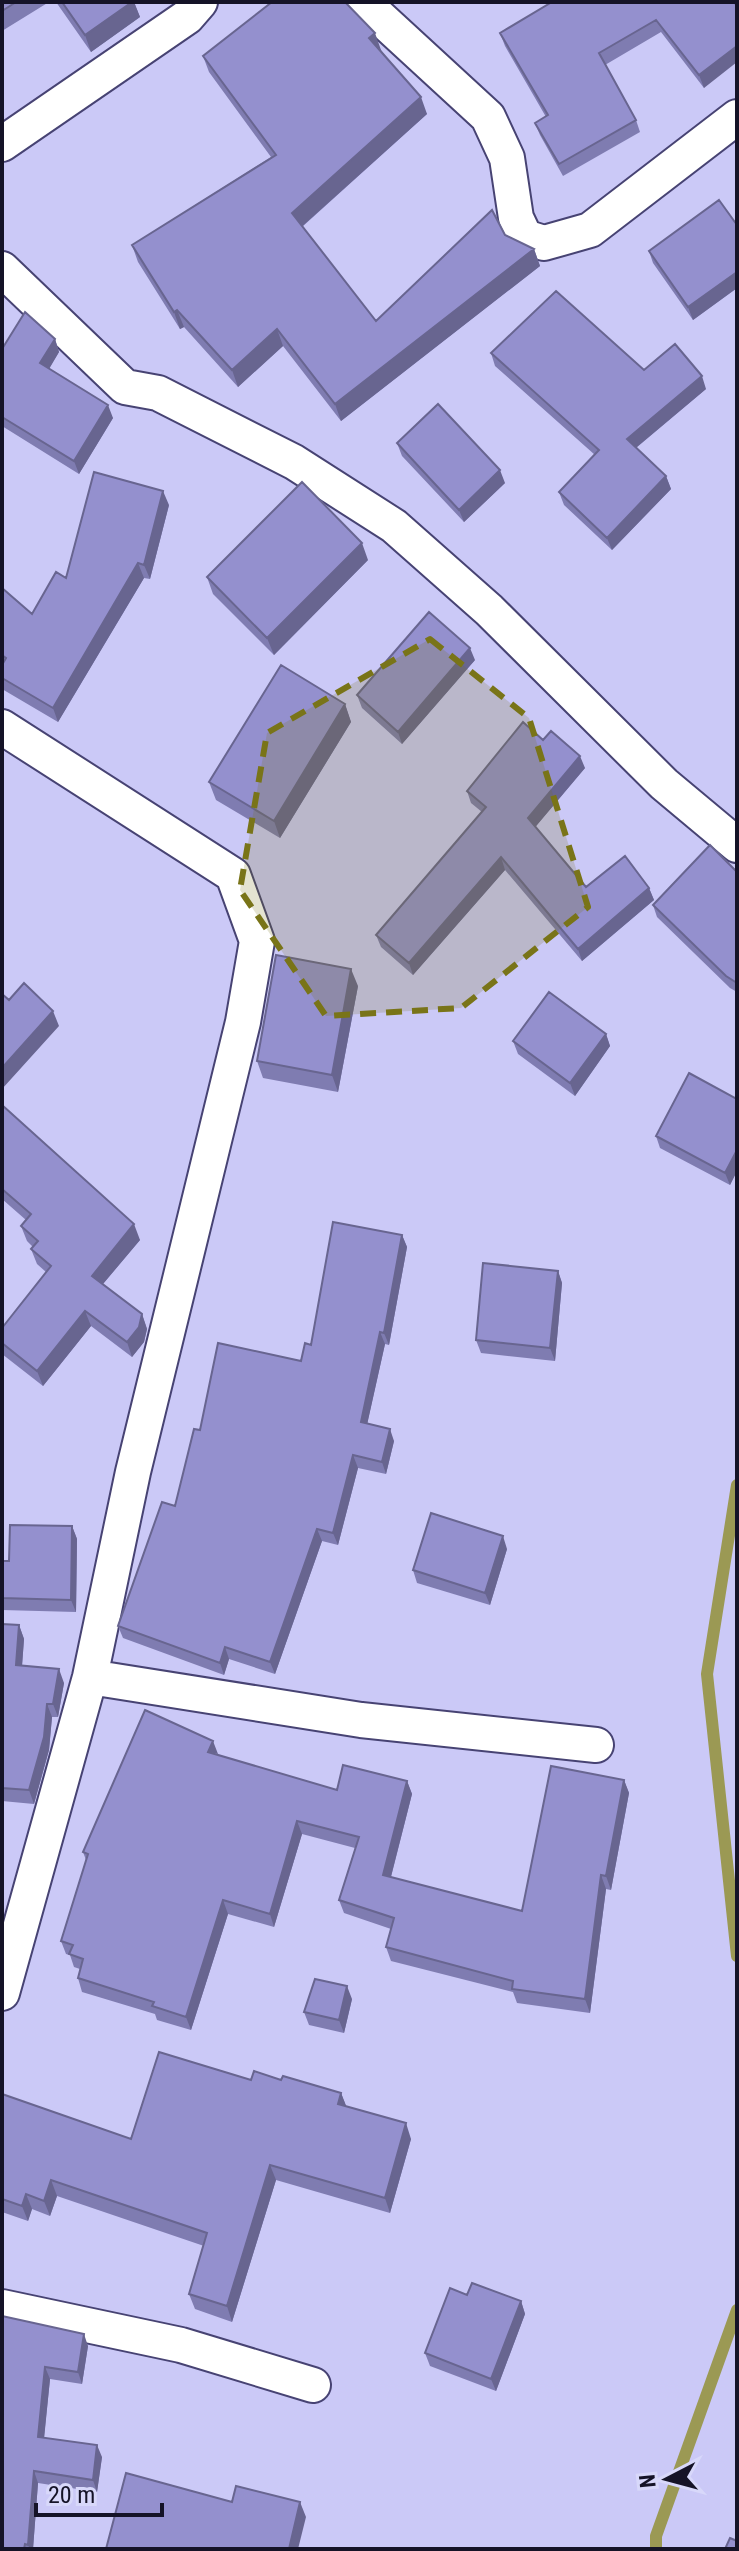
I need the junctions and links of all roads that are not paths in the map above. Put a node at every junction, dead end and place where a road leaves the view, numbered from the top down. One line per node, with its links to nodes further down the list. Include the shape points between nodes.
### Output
1 (363, 2): 3 (street, via 488,117 507,158 516,218 525,237 544,243 590,230)
2 (188, 7): 4 (street)
3 (737, 117)
4 (2, 144)
5 (2, 269): 7 (street, via 125,387 158,393 294,462 394,526 489,610 664,784)
6 (2, 727): 8 (street, via 233,875 257,941 243,1022 133,1472)
7 (737, 845)
8 (90, 1677): 9 (street, via 361,1720); 10 (street)
9 (596, 1745)
10 (17, 1894): 11 (street)
11 (2, 1993)
12 (2, 2307): 13 (street, via 181,2345)
13 (313, 2385)

